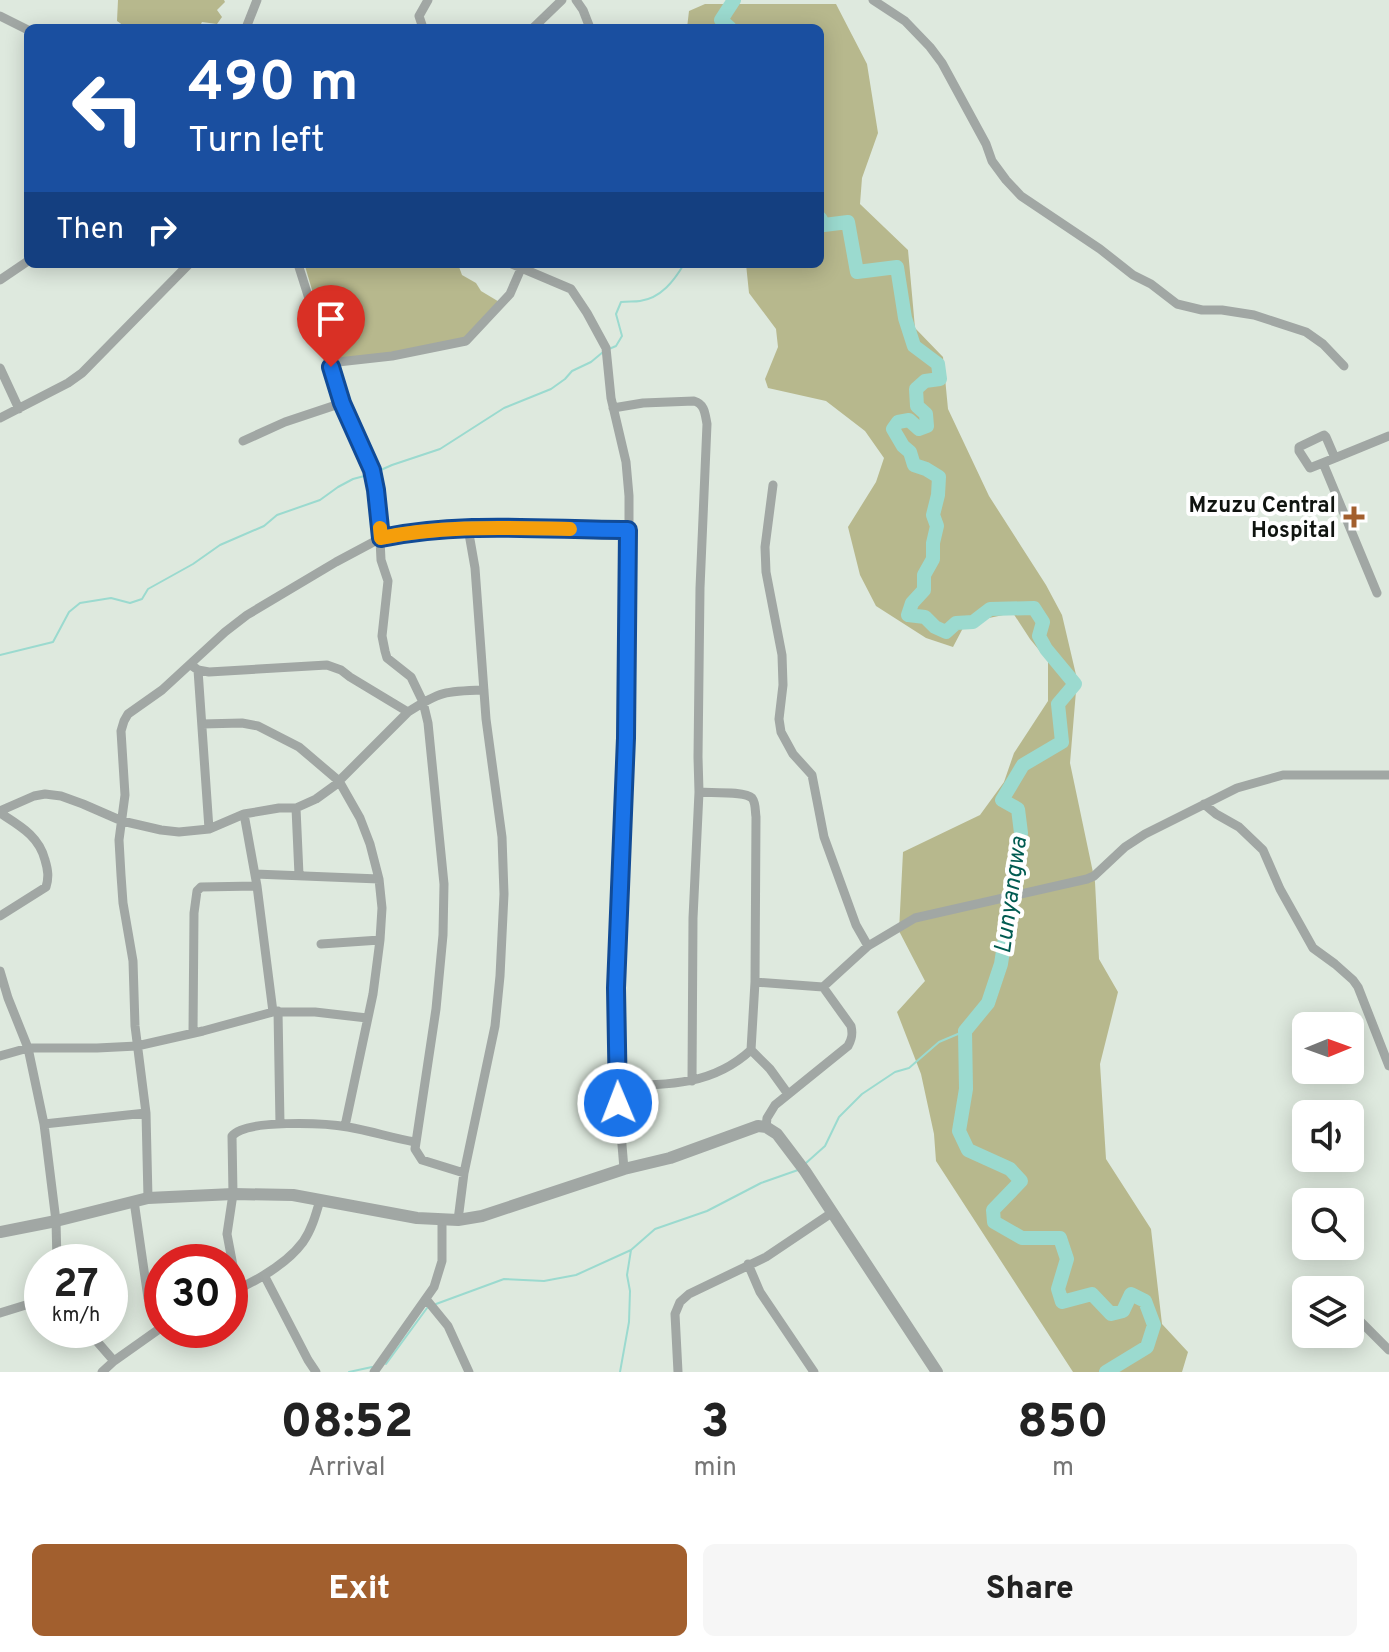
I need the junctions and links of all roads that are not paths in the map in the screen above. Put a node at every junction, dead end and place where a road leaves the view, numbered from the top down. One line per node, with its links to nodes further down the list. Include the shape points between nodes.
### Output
1 (257, 0): 7 (street)
2 (428, 0): 8 (street, via 419,16)
3 (562, 0): 9 (street)
4 (576, 0): 10 (street)
5 (873, 0): 19 (street, via 905,21 930,47 992,161 1021,196 1177,304 1254,315 1306,332)
6 (0, 16): 11 (street)
7 (248, 24)
8 (422, 24)
9 (537, 24)
10 (588, 24)
11 (24, 28)
12 (24, 264): 17 (street)
13 (185, 268): 23 (street, via 82,373)
14 (299, 268): 18 (street)
15 (518, 268): 18 (street, via 510,294 466,341)
16 (523, 268): 22 (street, via 574,291 606,350)
17 (0, 280)
18 (329, 363): 21 (street)
19 (1344, 366)
20 (0, 368): 23 (street)
21 (342, 403): 26 (street); 32 (street, via 373,473)
22 (613, 408): 31 (street, via 626,462); 41 (street, via 694,401 705,410)
23 (19, 409): 24 (street)
24 (0, 418)
25 (1389, 436): 27 (street)
26 (243, 441)
27 (1335, 458): 28 (street); 28 (street, via 1324,435 1299,447 1308,467)
28 (1323, 463): 33 (street)
29 (773, 485): 55 (street, via 765,560 781,640 781,732 812,775 824,837)
30 (468, 528): 31 (street); 32 (street); 35 (street)
31 (628, 530): 68 (street)
32 (381, 538): 34 (street, via 247,615); 36 (street, via 388,581 385,651 411,677)
33 (1377, 593)
34 (194, 668): 37 (street, via 209,672 327,665); 38 (street); 46 (street, via 124,721)
35 (484, 690): 36 (street, via 446,691); 77 (street, via 504,894 495,1026)
36 (423, 702): 37 (street); 75 (street, via 432,745 444,884 436,1009)
37 (408, 712): 40 (street)
38 (202, 724): 40 (street, via 258,726 299,747); 47 (street)
39 (1389, 775): 42 (street, via 1283,775)
40 (339, 781): 43 (street); 50 (street, via 360,818)
41 (699, 792): 57 (street, via 744,794 754,801); 67 (street)
42 (1204, 804): 55 (street, via 1145,834 1087,879 915,918); 66 (street, via 1263,850 1313,948 1358,987)
43 (296, 808): 45 (street); 49 (street)
44 (0, 812): 46 (street, via 45,794); 52 (street, via 35,837 48,875 46,887)
45 (244, 814): 47 (street); 48 (street)
46 (122, 821): 47 (street, via 179,832); 62 (street, via 121,875)
47 (209, 829)
48 (255, 874): 49 (street); 51 (street)
49 (299, 875): 50 (street)
50 (379, 879): 53 (street)
51 (257, 886): 59 (street); 61 (street, via 197,891)
52 (0, 916)
53 (380, 940): 54 (street); 60 (street)
54 (321, 944)
55 (868, 946): 58 (street)
56 (0, 971): 63 (street)
57 (755, 982): 58 (street); 64 (street)
58 (823, 987): 69 (street, via 851,1026 852,1039)
59 (276, 1012): 60 (street); 61 (street); 72 (street)
60 (367, 1018): 73 (street)
61 (193, 1033): 62 (street)
62 (137, 1046): 63 (street); 70 (street)
63 (28, 1048): 65 (street); 71 (street)
64 (751, 1050): 67 (street, via 725,1069); 69 (street)
65 (0, 1056)
66 (1389, 1066)
67 (692, 1081): 68 (street)
68 (617, 1085): 76 (street)
69 (788, 1094): 74 (street, via 770,1111)
70 (146, 1113): 71 (street); 79 (street)
71 (44, 1124): 84 (street)
72 (280, 1124): 73 (street); 78 (street, via 247,1127 232,1136)
73 (345, 1126): 75 (street)
74 (766, 1127): 76 (street); 81 (street, via 781,1139)
75 (415, 1142): 77 (street, via 422,1160)
76 (624, 1169): 83 (street)
77 (464, 1173): 83 (street)
78 (233, 1194): 79 (street); 80 (street); 88 (street)
79 (141, 1200): 84 (street); 87 (street)
80 (320, 1200): 82 (street); 90 (street, via 303,1242)
81 (833, 1212): 89 (street); 106 (street)
82 (442, 1220): 83 (street); 92 (street, via 442,1261)
83 (458, 1220)
84 (56, 1221): 85 (street); 86 (street)
85 (0, 1232)
86 (57, 1244)
87 (144, 1244)
88 (229, 1244)
89 (748, 1264): 104 (street, via 680,1302 675,1314); 105 (street, via 760,1292)
90 (264, 1275): 91 (street); 101 (street)
91 (248, 1284)
92 (426, 1299): 102 (street); 103 (street, via 448,1326)
93 (24, 1306): 94 (street)
94 (0, 1313)
95 (1364, 1325): 98 (street)
96 (144, 1338): 99 (street)
97 (103, 1348): 99 (street)
98 (1389, 1350)
99 (114, 1361): 100 (street)
100 (102, 1372)
101 (316, 1372)
102 (374, 1372)
103 (469, 1372)
104 (678, 1372)
105 (814, 1372)
106 (937, 1372)

